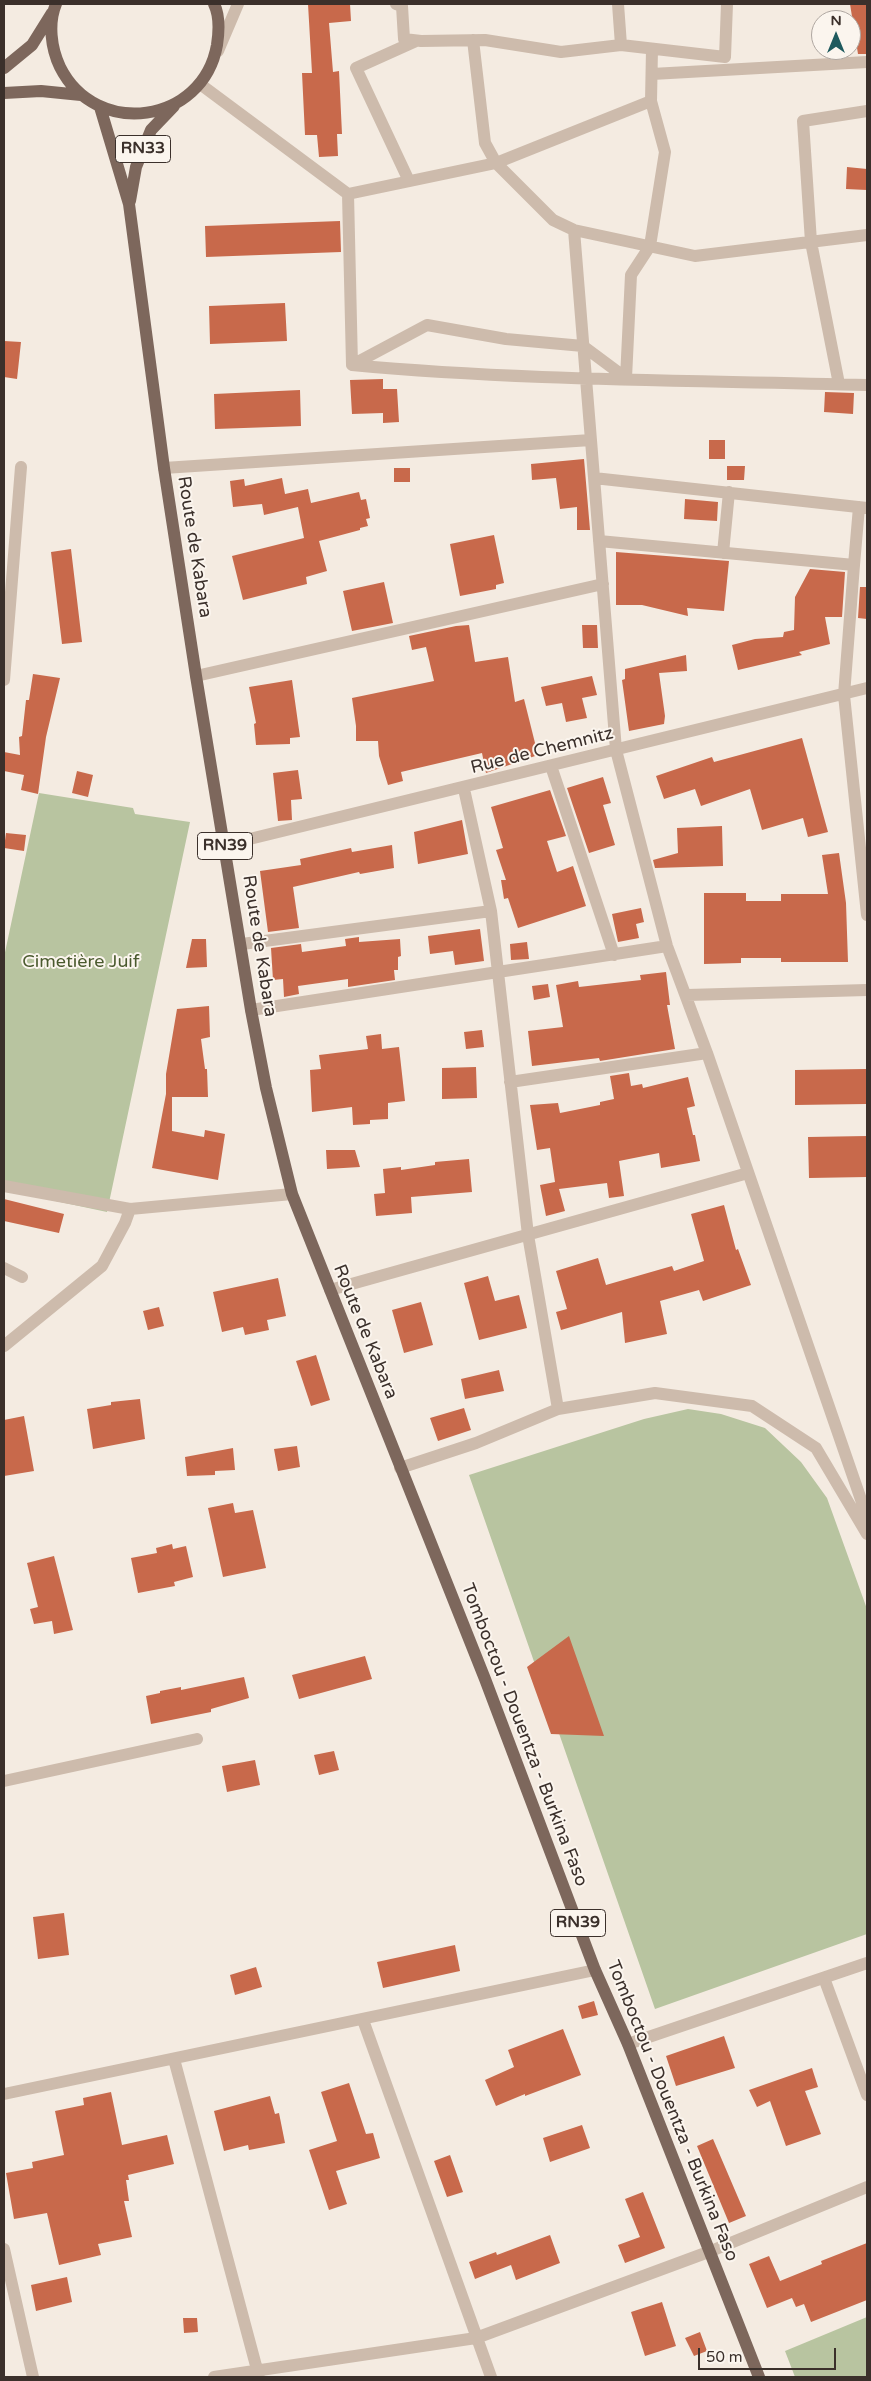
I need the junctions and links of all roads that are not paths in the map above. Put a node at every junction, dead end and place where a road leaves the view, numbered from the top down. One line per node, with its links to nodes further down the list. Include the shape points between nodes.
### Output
1 (214, 4): 11 (main road, via 219,33)
2 (238, 4): 11 (street)
3 (396, 4): 7 (street, via 402,6 404,39)
4 (618, 4): 9 (street)
5 (727, 4): 10 (street, via 725,57)
6 (55, 6): 13 (main road, via 32,45); 17 (main road, via 51,33 55,56)
7 (418, 40): 8 (street); 23 (street, via 356,68)
8 (473, 40): 9 (street, via 561,52); 22 (street, via 485,143)
9 (621, 45): 10 (street)
10 (652, 49): 14 (street)
11 (215, 58): 15 (main road)
12 (867, 62): 14 (street)
13 (4, 68)
14 (652, 74): 18 (street)
15 (200, 84): 19 (main road); 24 (street)
16 (4, 93): 17 (main road, via 41,91)
17 (81, 95): 20 (main road)
18 (651, 101): 22 (street); 29 (street, via 664,152)
19 (176, 104): 20 (main road, via 151,113 125,114); 25 (main road, RN33, via 151,130 136,167)
20 (100, 106): 25 (main road, RN33)
21 (867, 111): 28 (street, via 802,122)
22 (496, 163): 23 (street); 26 (street, via 553,220)
23 (408, 181): 24 (street)
24 (348, 194): 31 (street)
25 (129, 204): 38 (main road, Route de Kabara / RN39)
26 (574, 230): 29 (street); 30 (street)
27 (867, 235): 28 (street)
28 (811, 242): 29 (street, via 695,256); 34 (street)
29 (650, 246): 33 (street, via 632,275)
30 (583, 346): 31 (street, via 506,340 427,326); 32 (street); 33 (street)
31 (352, 365): 32 (street, via 426,372)
32 (586, 378): 33 (street); 36 (street)
33 (626, 378): 34 (street)
34 (839, 384): 35 (street)
35 (867, 385)
36 (591, 440): 38 (street); 39 (street)
37 (21, 467): 47 (street)
38 (164, 468): 46 (main road, Route de Kabara / RN39)
39 (594, 478): 40 (street); 42 (street)
40 (729, 492): 41 (street); 43 (street)
41 (863, 507): 44 (street)
42 (599, 541): 43 (street); 45 (street)
43 (723, 553): 44 (street)
44 (854, 565): 49 (street)
45 (603, 584): 46 (street); 50 (street)
46 (196, 676): 53 (main road, Route de Kabara / RN39)
47 (4, 680)
48 (867, 688): 49 (street, Rue de Chemnitz)
49 (844, 695): 50 (street, Rue de Chemnitz); 55 (street)
50 (616, 750): 51 (street, Rue de Chemnitz); 57 (street)
51 (551, 766): 52 (street, Rue de Chemnitz); 58 (street)
52 (464, 789): 53 (street, Rue de Chemnitz); 54 (street)
53 (224, 846): 56 (main road, Route de Kabara / RN39)
54 (490, 911): 56 (street); 59 (street)
55 (867, 915)
56 (242, 944): 62 (main road, Route de Kabara / RN39)
57 (667, 946): 58 (street); 61 (street)
58 (614, 955): 59 (street)
59 (497, 972): 62 (street); 64 (street)
60 (867, 990): 61 (street)
61 (686, 995): 63 (street)
62 (252, 1010): 67 (main road, Route de Kabara / RN39, via 266,1088)
63 (707, 1052): 64 (street); 65 (street)
64 (510, 1082): 69 (street)
65 (748, 1173): 69 (street); 76 (street)
66 (4, 1186): 68 (street)
67 (292, 1194): 68 (street); 72 (main road, Route de Kabara / RN39)
68 (130, 1209): 73 (street, via 102,1266)
69 (528, 1235): 72 (street); 74 (street)
70 (4, 1268): 71 (street)
71 (22, 1277)
72 (330, 1290): 75 (main road, Route de Kabara / RN39)
73 (4, 1346)
74 (558, 1409): 75 (street, via 476,1443); 77 (street, via 655,1393 752,1406 816,1448)
75 (400, 1468): 81 (main road, Tomboctou - Douentza - Burkina Faso / RN39, via 485,1679)
76 (867, 1518)
77 (867, 1534)
78 (197, 1739): 79 (street)
79 (4, 1782)
80 (867, 1963): 82 (street)
81 (595, 1970): 83 (street); 84 (main road, Tomboctou - Douentza - Burkina Faso / RN39)
82 (824, 1978): 84 (street); 87 (street)
83 (363, 2020): 85 (street); 91 (street)
84 (628, 2044): 90 (main road, Tomboctou - Douentza - Burkina Faso / RN39)
85 (174, 2059): 86 (street); 92 (street)
86 (4, 2094)
87 (867, 2095)
88 (867, 2187): 90 (street)
89 (4, 2250): 93 (street)
90 (711, 2251): 91 (street); 96 (main road, Tomboctou - Douentza - Burkina Faso / RN39)
91 (476, 2338): 92 (street); 95 (street)
92 (258, 2374): 94 (street)
93 (33, 2377)
94 (214, 2377)
95 (490, 2377)
96 (759, 2377)

